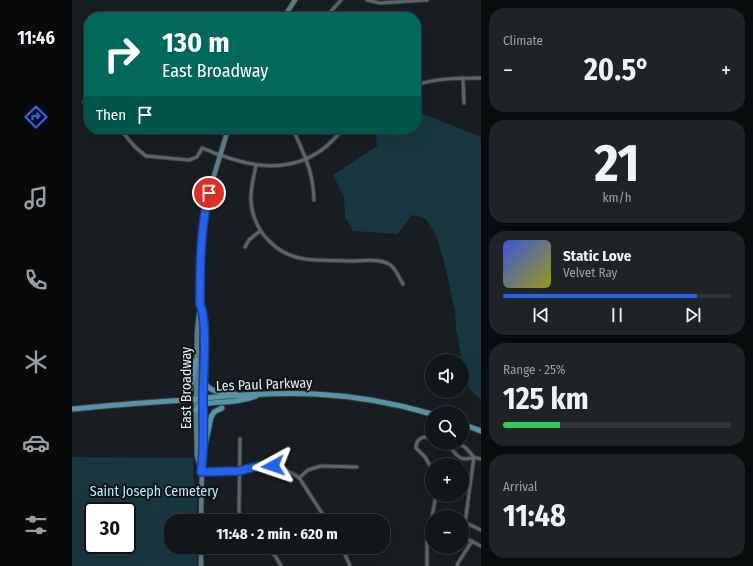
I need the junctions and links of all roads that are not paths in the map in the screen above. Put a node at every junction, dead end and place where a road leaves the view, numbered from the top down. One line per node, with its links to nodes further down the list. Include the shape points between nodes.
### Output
1 (295, 0): 5 (main road)
2 (341, 0): 6 (street)
3 (367, 0): 4 (street, via 380,3)
4 (426, 0)
5 (287, 12)
6 (332, 12)
7 (463, 78): 8 (street); 9 (street); 10 (street)
8 (481, 78)
9 (421, 84)
10 (464, 103)
11 (124, 134): 15 (street, via 135,148 146,156 189,160 197,157 202,148)
12 (226, 134): 15 (main road, East Broadway)
13 (295, 134): 16 (street)
14 (338, 134): 16 (street, via 323,149)
15 (220, 155): 17 (street); 22 (main road, East Broadway, via 203,221)
16 (306, 159): 17 (street, via 282,165); 18 (street, via 312,177)
17 (256, 165): 19 (street, via 251,202)
18 (314, 200)
19 (260, 230): 20 (street); 21 (street, via 269,242 296,258 385,263 392,267)
20 (244, 247)
21 (403, 284)
22 (200, 305): 23 (main road, East Broadway); 24 (main road, East Broadway, via 204,333)
23 (196, 360): 28 (main road, East Broadway); 29 (main road, via 189,395)
24 (204, 379): 26 (main road, via 204,384 210,390); 27 (main road, East Broadway)
25 (265, 394): 26 (main road, Les Paul Parkway); 30 (main road); 34 (main road, Les Paul Parkway, via 341,396)
26 (244, 395): 27 (main road, Les Paul Parkway)
27 (203, 398): 28 (main road, Les Paul Parkway); 30 (main road, East Broadway)
28 (196, 399): 29 (main road, Les Paul Parkway); 33 (main road, East Broadway)
29 (180, 400): 32 (main road, Les Paul Parkway)
30 (203, 407): 33 (main road); 41 (main road, East Broadway)
31 (222, 408): 41 (main road, via 211,417)
32 (72, 409)
33 (196, 410): 47 (main road, East Broadway, via 197,456)
34 (425, 412)
35 (469, 427): 36 (main road)
36 (481, 431)
37 (425, 438): 43 (street, via 418,440 416,448)
38 (240, 439): 46 (street)
39 (452, 450): 42 (street, via 465,459)
40 (468, 450): 42 (street)
41 (203, 455): 47 (main road, East Broadway)
42 (474, 457): 44 (street); 49 (street)
43 (426, 458)
44 (481, 459)
45 (357, 467): 48 (street, via 321,466 308,470)
46 (239, 471): 47 (street); 48 (street, via 262,465 273,466); 51 (street)
47 (201, 472): 50 (main road, East Broadway)
48 (299, 478): 52 (street)
49 (468, 510)
50 (201, 514)
51 (240, 514)
52 (322, 514)
53 (469, 524): 54 (street)
54 (481, 530)
55 (469, 540): 56 (street)
56 (472, 541): 57 (street); 66 (street)
57 (481, 546)
58 (201, 554): 62 (main road)
59 (273, 554): 63 (street)
60 (345, 554): 64 (street)
61 (428, 554): 65 (street)
62 (201, 566)
63 (281, 566)
64 (350, 566)
65 (427, 566)
66 (457, 566)

